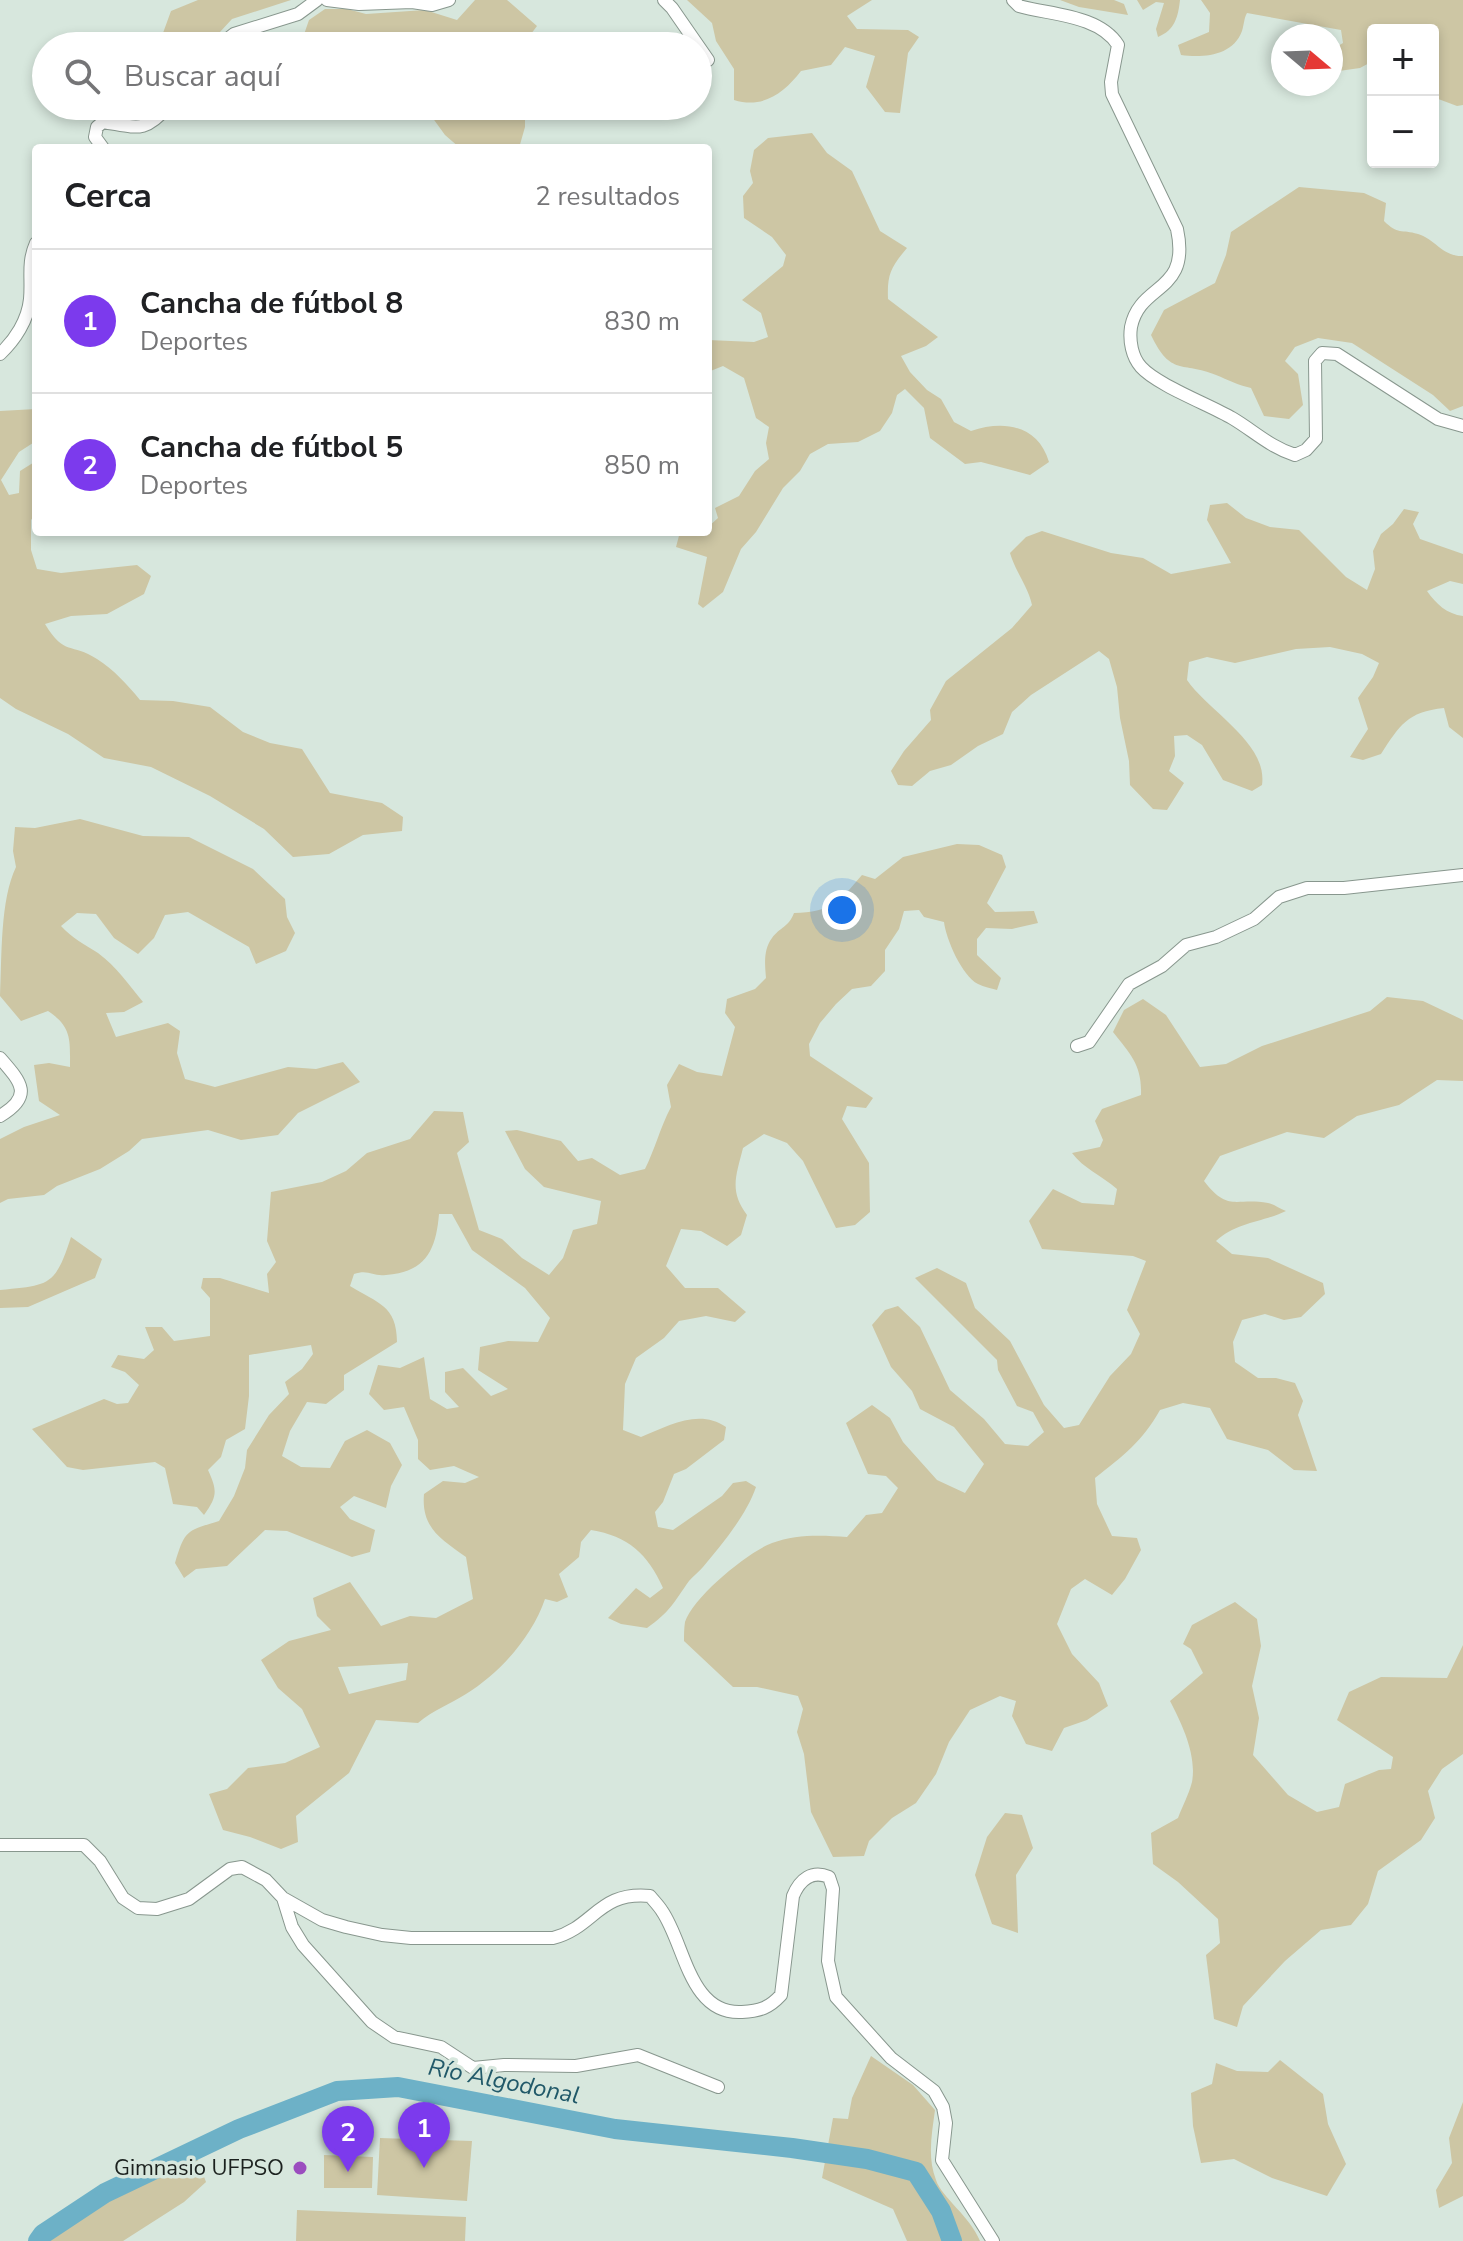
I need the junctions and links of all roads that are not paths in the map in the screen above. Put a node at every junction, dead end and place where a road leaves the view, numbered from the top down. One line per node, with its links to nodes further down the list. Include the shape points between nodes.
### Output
1 (317, 0): 6 (street, via 298,14)
2 (327, 0): 3 (street, via 432,5)
3 (449, 0)
4 (664, 0): 7 (street)
5 (1013, 0): 12 (street, via 1019,6 1097,25 1118,45 1112,94 1177,229 1181,249 1170,281 1142,305 1131,326 1131,350 1142,368 1278,450 1295,455 1316,439 1315,361 1322,353 1337,354 1430,415)
6 (240, 32)
7 (689, 32)
8 (154, 120): 9 (street, via 137,128 103,122 95,137)
9 (100, 144)
10 (32, 252): 11 (street, via 24,323)
11 (0, 354)
12 (1463, 426)
13 (1463, 875): 14 (street, via 1307,888 1279,897 1254,919 1186,945 1129,984 1089,1042)
14 (1077, 1046)
15 (0, 1058): 16 (street, via 20,1081 21,1093)
16 (0, 1116)
17 (0, 1845): 18 (street, via 84,1845 123,1898 138,1908 157,1909 189,1899 230,1869 242,1867 266,1880)
18 (283, 1898): 19 (street, via 303,1945 372,2022 394,2037 441,2047 473,2068 576,2066 638,2055); 20 (street, via 322,1920 382,1935 540,1939 570,1934 608,1902 650,1896 663,1911 700,1991 713,2006 733,2013 771,2006 781,1995 798,1885 810,1875 829,1877 833,1889 828,1961 836,1997 891,2058 934,2091 946,2123 942,2160)
19 (718, 2087)
20 (993, 2241)

